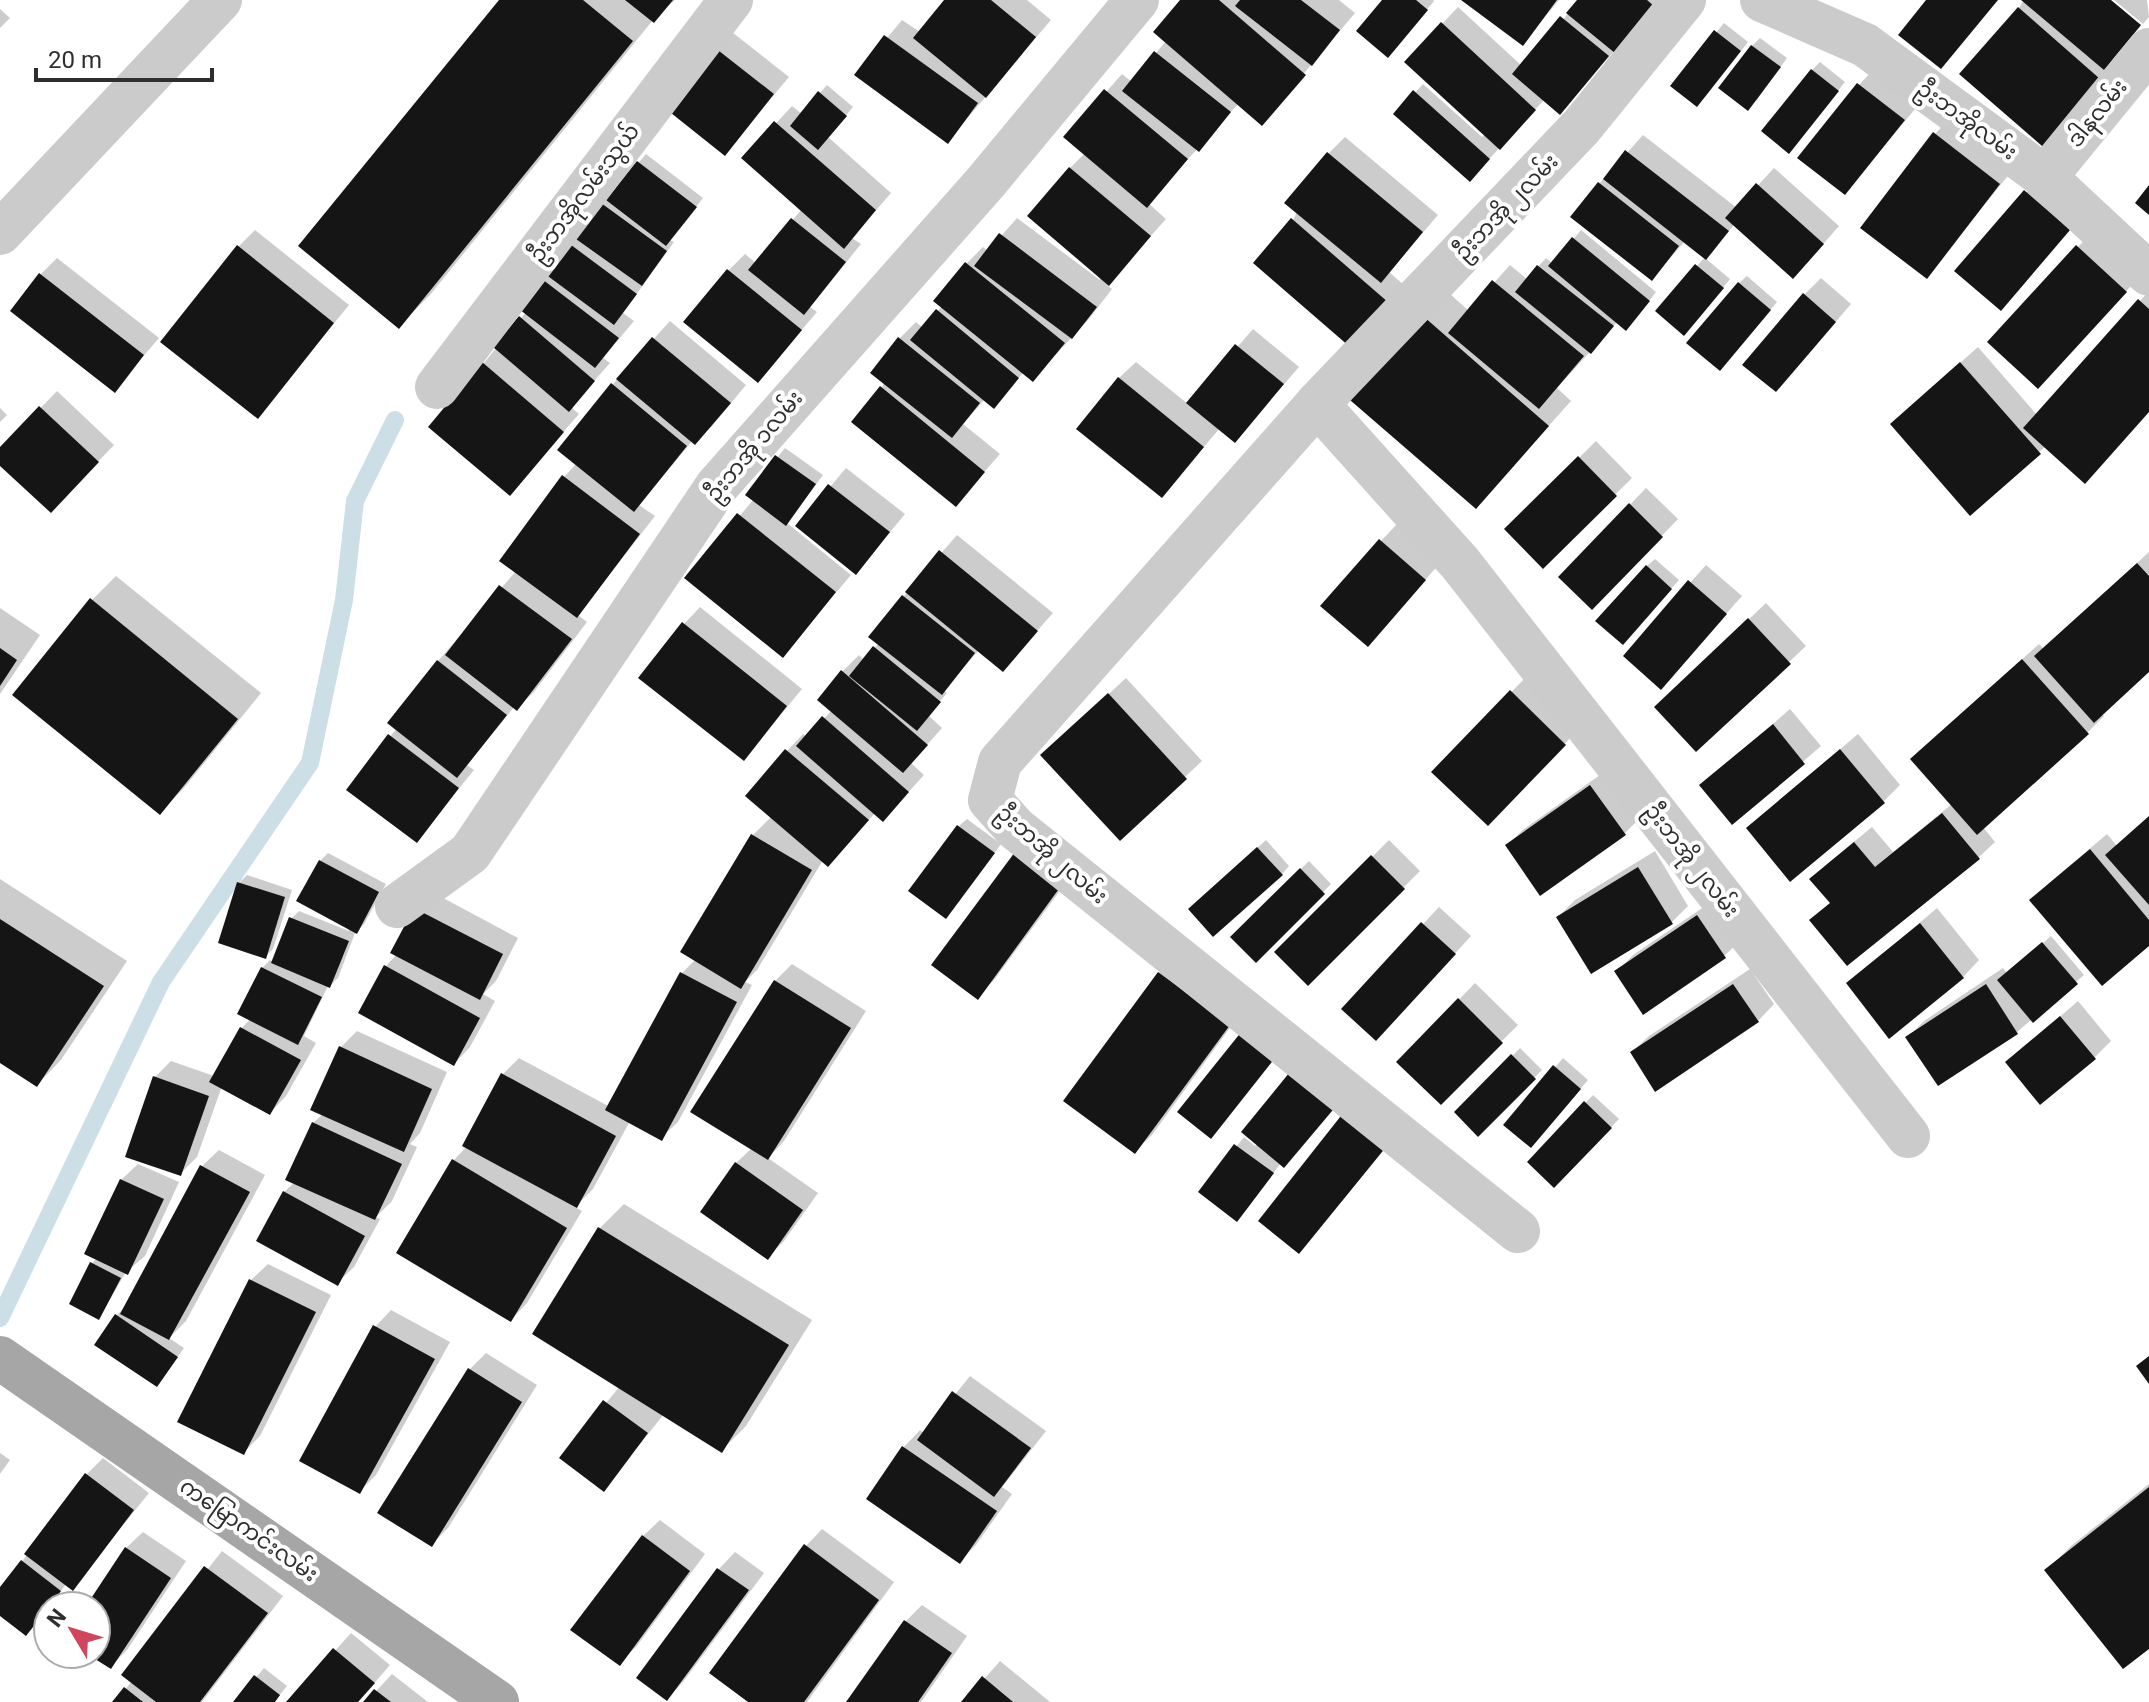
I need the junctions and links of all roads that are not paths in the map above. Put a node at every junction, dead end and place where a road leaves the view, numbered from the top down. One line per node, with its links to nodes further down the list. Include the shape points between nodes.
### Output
1 (220, 0): 8 (street)
2 (731, 0): 10 (street, ဦးဘအိုလမ်းသွယ်)
3 (1137, 0): 12 (street, ဦးဘအို ၁လမ်း, via 985,183 717,486 470,853)
4 (1684, 0): 11 (street, ဦးဘအို ၂လမ်း, via 1582,126)
5 (1762, 0): 7 (street, ဦးဘအိုလမ်း, via 1865,45)
6 (2149, 50): 7 (street, ဒါနလမ်း)
7 (2045, 177): 9 (street, ဦးဘအိုလမ်း)
8 (0, 233)
9 (2149, 274)
10 (437, 387)
11 (1317, 404): 13 (street, ဦးဘအို ၂လမ်း, via 1460,563); 14 (street, ဦးဘအို ၂လမ်း, via 1000,762 990,800 1027,838)
12 (397, 906)
13 (1908, 1136)
14 (1518, 1231)
15 (0, 1358): 16 (main road, ကမြောကင်းလမ်း)
16 (497, 1702)

